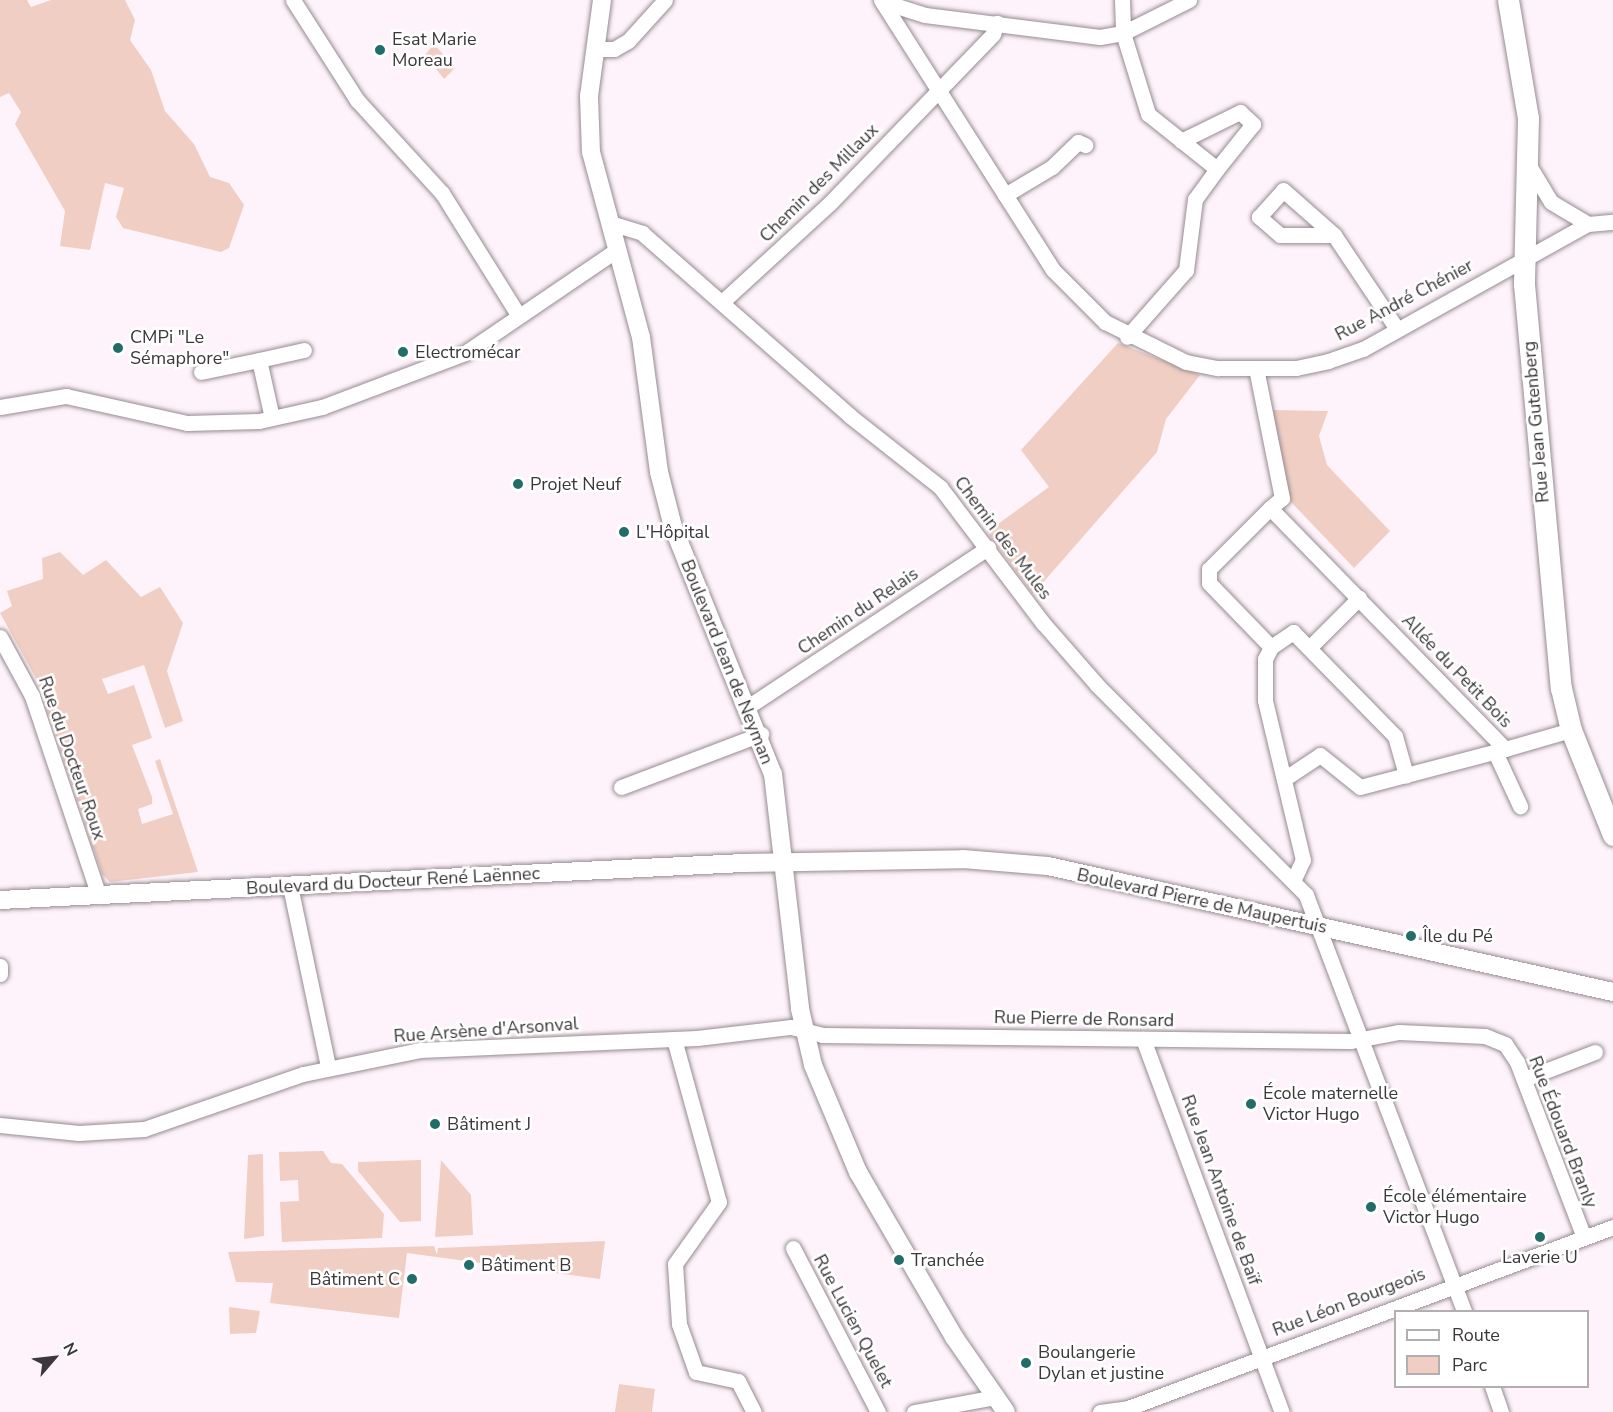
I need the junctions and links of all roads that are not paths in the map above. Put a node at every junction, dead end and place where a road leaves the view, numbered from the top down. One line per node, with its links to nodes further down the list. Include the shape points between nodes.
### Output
1 (293, 0): 26 (street, via 357,100 442,193)
2 (602, 0): 12 (street, Boulevard Jean de Neyman)
3 (664, 0): 12 (street, via 628,41 614,49)
4 (1122, 0): 11 (street)
5 (1189, 0): 11 (street)
6 (1508, 0): 16 (main road, Rue Jean Gutenberg, via 1528,118)
7 (882, 1): 8 (street); 10 (street, Rue André Chénier)
8 (925, 15): 9 (street); 10 (street)
9 (997, 23): 11 (street, via 1100,37); 13 (street, Chemin des Millaux, via 993,34)
10 (905, 31): 13 (street, Rue André Chénier)
11 (1123, 33): 14 (street, via 1148,114)
12 (595, 49): 20 (street, Boulevard Jean de Neyman, via 591,152)
13 (939, 87): 18 (street, Rue André Chénier); 25 (street, Chemin des Millaux, via 830,204)
14 (1181, 141): 17 (street); 17 (street, via 1240,112 1254,124)
15 (1085, 145): 18 (street, via 1078,142 1052,167)
16 (1528, 163): 21 (street, via 1551,202); 24 (main road, Rue Jean Gutenberg)
17 (1217, 169): 28 (street, via 1195,199 1186,270)
18 (1005, 195): 28 (street, Rue André Chénier, via 1073,293)
19 (1613, 222): 21 (street, Rue André Chénier)
20 (610, 223): 23 (street, Boulevard Jean de Neyman); 25 (street, Chemin des Mules, via 642,232)
21 (1588, 224): 24 (street, Rue André Chénier)
22 (1334, 235): 27 (street)
23 (618, 249): 26 (street); 41 (street, Boulevard Jean de Neyman, via 641,337 659,471 673,527 715,641)
24 (1525, 258): 27 (street, Rue André Chénier); 42 (main road, Rue Jean Gutenberg, via 1550,581)
25 (722, 302): 36 (street, Chemin des Mules, via 850,416 940,487)
26 (519, 316): 34 (street, via 465,353 322,407)
27 (1397, 329): 31 (street, Rue André Chénier, via 1328,361)
28 (1127, 337): 31 (street, Rue André Chénier, via 1186,362)
29 (304, 350): 30 (street)
30 (259, 360): 32 (street); 34 (street)
31 (1256, 368): 35 (street, via 1282,498)
32 (201, 372)
33 (0, 407): 34 (street, via 66,396 187,423)
34 (272, 418)
35 (1270, 508): 37 (street, Allée du Petit Bois); 39 (street, via 1209,569 1209,583)
36 (988, 548): 41 (street, Chemin du Relais); 51 (street, Chemin des Mules, via 1097,685)
37 (1359, 598): 40 (street); 44 (street, Allée du Petit Bois)
38 (0, 637): 53 (street, Rue du Docteur Roux, via 32,696)
39 (1271, 647): 40 (street, via 1293,632); 46 (street, via 1265,659 1265,700)
40 (1309, 648): 45 (street, via 1395,736)
41 (749, 706): 43 (street, Boulevard Jean de Neyman)
42 (1570, 730): 44 (street, Allée du Petit Bois); 49 (main road, Rue Jean Gutenberg)
43 (761, 734): 47 (street); 50 (street, Boulevard Jean de Neyman, via 780,813)
44 (1500, 750): 45 (street); 48 (street)
45 (1406, 775): 46 (street, via 1360,787 1320,754)
46 (1284, 779): 51 (street, via 1303,860)
47 (621, 787)
48 (1520, 807)
49 (1613, 835)
50 (785, 861): 52 (street, Boulevard du Docteur René Laënnec); 55 (street, Boulevard Pierre de Maupertuis, via 963,859 1048,867); 59 (street, Boulevard Jean de Neyman)
51 (1293, 881): 55 (street, Chemin des Mules)
52 (290, 886): 53 (street, Boulevard du Docteur René Laënnec); 64 (street)
53 (99, 896): 54 (street, Boulevard du Docteur René Laënnec)
54 (0, 900)
55 (1321, 927): 58 (street, Boulevard Pierre de Maupertuis); 60 (street, Chemin des Mules)
56 (0, 966): 57 (street)
57 (0, 974)
58 (1613, 992)
59 (805, 1032): 61 (street, Rue Arsène d'Arsonval, via 790,1027); 62 (street, Rue Pierre de Ronsard); 71 (street, Boulevard Jean de Neyman, via 826,1101 858,1172)
60 (1362, 1038): 62 (street, Rue Pierre de Ronsard); 65 (street, Rue Édouard Branly, via 1399,1032 1485,1036 1505,1044); 70 (street, Chemin des Mules)
61 (674, 1039): 64 (street, Rue Arsène d'Arsonval, via 420,1050); 76 (street, via 719,1202 675,1264 679,1324 696,1371 738,1381)
62 (1143, 1039): 73 (street, Rue Jean Antoine de Baïf)
63 (1595, 1053): 65 (street)
64 (328, 1067): 66 (street, Rue Arsène d'Arsonval, via 144,1129 79,1133)
65 (1524, 1079): 68 (street, Rue Édouard Branly)
66 (0, 1125)
67 (1613, 1227): 68 (street, Rue Léon Bourgeois)
68 (1583, 1235): 70 (street, Rue Léon Bourgeois)
69 (793, 1248): 77 (street, Rue Lucien Quelet)
70 (1454, 1283): 72 (street, Chemin des Mules); 73 (street, Rue Léon Bourgeois)
71 (936, 1301): 75 (street, Boulevard Jean de Neyman); 80 (street, Boulevard Jean de Neyman)
72 (1464, 1310)
73 (1262, 1356): 81 (street, Rue Léon Bourgeois, via 1128,1408); 82 (street, Rue Jean Antoine de Baïf)
74 (1493, 1388): 83 (street)
75 (995, 1397): 78 (street); 79 (street, Boulevard Jean de Neyman)
76 (754, 1412)
77 (878, 1412)
78 (914, 1412)
79 (1006, 1412)
80 (1019, 1412)
81 (1100, 1412)
82 (1282, 1412)
83 (1501, 1412)

